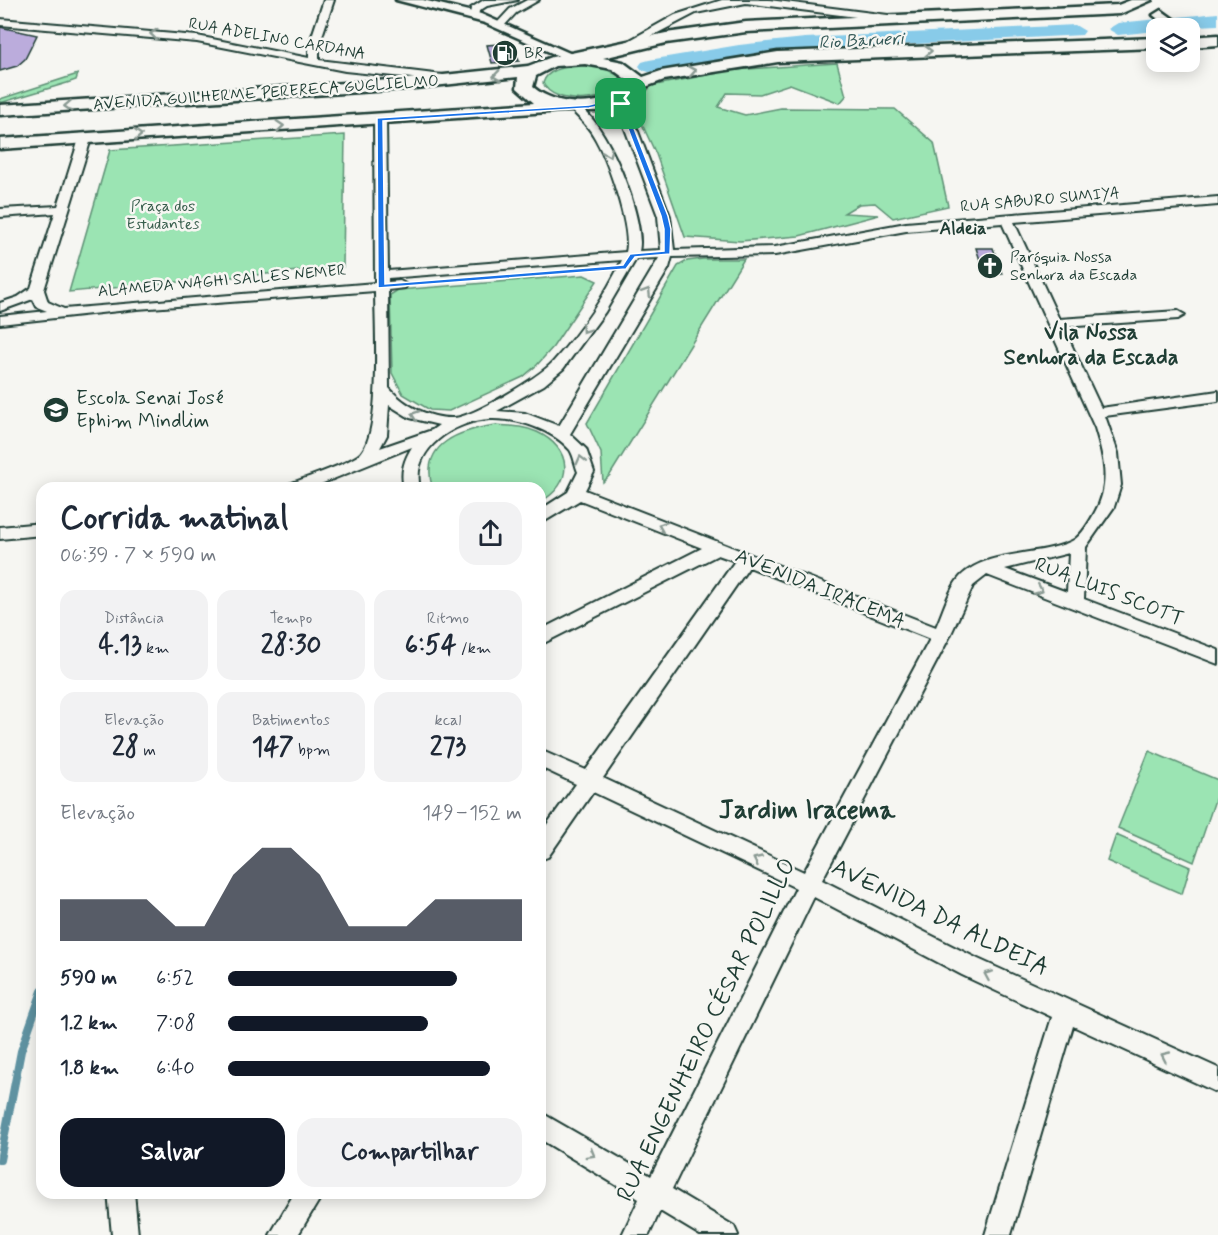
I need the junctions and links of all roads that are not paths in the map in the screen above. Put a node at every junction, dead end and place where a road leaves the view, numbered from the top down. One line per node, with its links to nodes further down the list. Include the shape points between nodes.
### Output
1 (329, 0): 23 (street)
2 (402, 0): 9 (street)
3 (513, 0): 8 (street)
4 (534, 0): 18 (street, via 513,11)
5 (746, 0): 11 (street); 24 (street, via 689,10)
6 (1012, 0): 11 (main road)
7 (1145, 0): 10 (main road)
8 (484, 3): 9 (street); 14 (street, via 474,10)
9 (431, 5): 14 (street)
10 (1120, 9): 12 (main road); 19 (main road, via 1092,19)
11 (843, 11): 16 (street); 24 (main road, via 759,18)
12 (1038, 13): 16 (main road); 19 (main road)
13 (1161, 15): 15 (main road)
14 (475, 16): 18 (street)
15 (1165, 18)
16 (896, 19): 24 (main road, via 746,27)
17 (0, 22): 25 (street, RUA ADELINO CARDANA, one-way to 17, via 197,39)
18 (500, 25): 26 (street)
19 (1091, 31): 22 (main road); 31 (main road, one-way to 19, via 661,76 778,57)
20 (1200, 40): 21 (main road)
21 (1218, 40)
22 (1146, 41)
23 (314, 45): 25 (street, via 302,52); 28 (street)
24 (626, 47): 27 (main road)
25 (282, 55): 28 (street, RUA ADELINO CARDANA)
26 (551, 57): 27 (main road, AVENIDA GUILHERME PERERECA GUGLIELMO); 29 (main road, AVENIDA GUILHERME PERERECA GUGLIELMO)
27 (577, 59): 31 (main road, via 623,68 635,78)
28 (314, 61): 30 (street, RUA ADELINO CARDANA)
29 (532, 71): 30 (main road, AVENIDA GUILHERME PERERECA GUGLIELMO, one-way to 30); 33 (main road, via 524,82 530,94)
30 (462, 80): 34 (main road, AVENIDA GUILHERME PERERECA GUGLIELMO, one-way to 34)
31 (636, 85): 32 (main road)
32 (621, 99): 33 (main road, via 603,105); 42 (street, via 621,112 630,126 668,229)
33 (570, 107): 35 (main road); 43 (street, one-way to 43, via 594,125 609,157 634,238)
34 (0, 110)
35 (380, 120): 36 (main road, one-way to 35); 44 (street)
36 (85, 139): 37 (main road); 39 (street)
37 (0, 144)
38 (1218, 201): 41 (street, RUA SABURO SUMIYA)
39 (63, 209): 40 (street); 45 (street)
40 (0, 213)
41 (1007, 220): 42 (street, RUA SABURO SUMIYA, via 906,227 775,251); 50 (street)
42 (667, 253): 43 (street, ALAMEDA WAGHI SALLES NEMER); 56 (street, one-way to 42, via 662,268)
43 (629, 261): 44 (street, ALAMEDA WAGHI SALLES NEMER); 54 (street, one-way to 54, via 558,366 532,386)
44 (381, 281): 47 (street, ALAMEDA WAGHI SALLES NEMER); 51 (street)
45 (36, 290): 46 (street, via 21,302); 47 (street, via 40,303 46,307)
46 (0, 307)
47 (70, 312): 49 (street, ALAMEDA WAGHI SALLES NEMER)
48 (1178, 315): 50 (street)
49 (0, 320)
50 (1056, 323): 53 (street)
51 (382, 389): 54 (street, one-way to 51, via 423,418 405,412); 57 (street, via 379,435)
52 (1218, 396): 53 (street)
53 (1096, 413): 64 (street, via 1112,458 1112,495 1086,539)
54 (463, 421): 55 (street); 56 (street, via 490,416 521,417 543,422)
55 (439, 432): 57 (street); 59 (street, via 424,443 413,459)
56 (563, 433): 60 (street, one-way to 56, via 582,480 583,460 578,448)
57 (366, 458): 58 (street)
58 (309, 482)
59 (411, 482)
60 (576, 492): 61 (street); 65 (street, one-way to 60)
61 (546, 515)
62 (36, 530): 63 (street)
63 (0, 533)
64 (1078, 545): 67 (street); 68 (street)
65 (717, 548): 66 (street, AVENIDA IRACEMA); 69 (street, AVENIDA IRACEMA)
66 (746, 559): 70 (street, AVENIDA IRACEMA); 73 (street)
67 (985, 568): 68 (street, RUA LUIS SCOTT, one-way to 68); 70 (street, RUA ENGENHEIRO CÉSAR POLILLO, via 966,582)
68 (1075, 604): 71 (street, RUA LUIS SCOTT)
69 (546, 635)
70 (940, 636): 75 (street, RUA ENGENHEIRO CÉSAR POLILLO)
71 (1218, 657)
72 (546, 761): 73 (street, AVENIDA DA ALDEIA)
73 (588, 780): 74 (street); 75 (street, AVENIDA DA ALDEIA, one-way to 73)
74 (546, 842)
75 (809, 884): 76 (street, AVENIDA DA ALDEIA, one-way to 75); 79 (street, RUA ENGENHEIRO CÉSAR POLILLO)
76 (1066, 1010): 77 (street, AVENIDA DA ALDEIA, one-way to 76); 86 (street)
77 (1218, 1081)
78 (546, 1128): 79 (street, one-way to 79)
79 (657, 1192): 84 (street, RUA ENGENHEIRO CÉSAR POLILLO); 85 (street)
80 (122, 1199): 82 (street)
81 (306, 1199): 83 (street)
82 (125, 1235)
83 (283, 1235)
84 (635, 1235)
85 (725, 1235)
86 (998, 1235)

